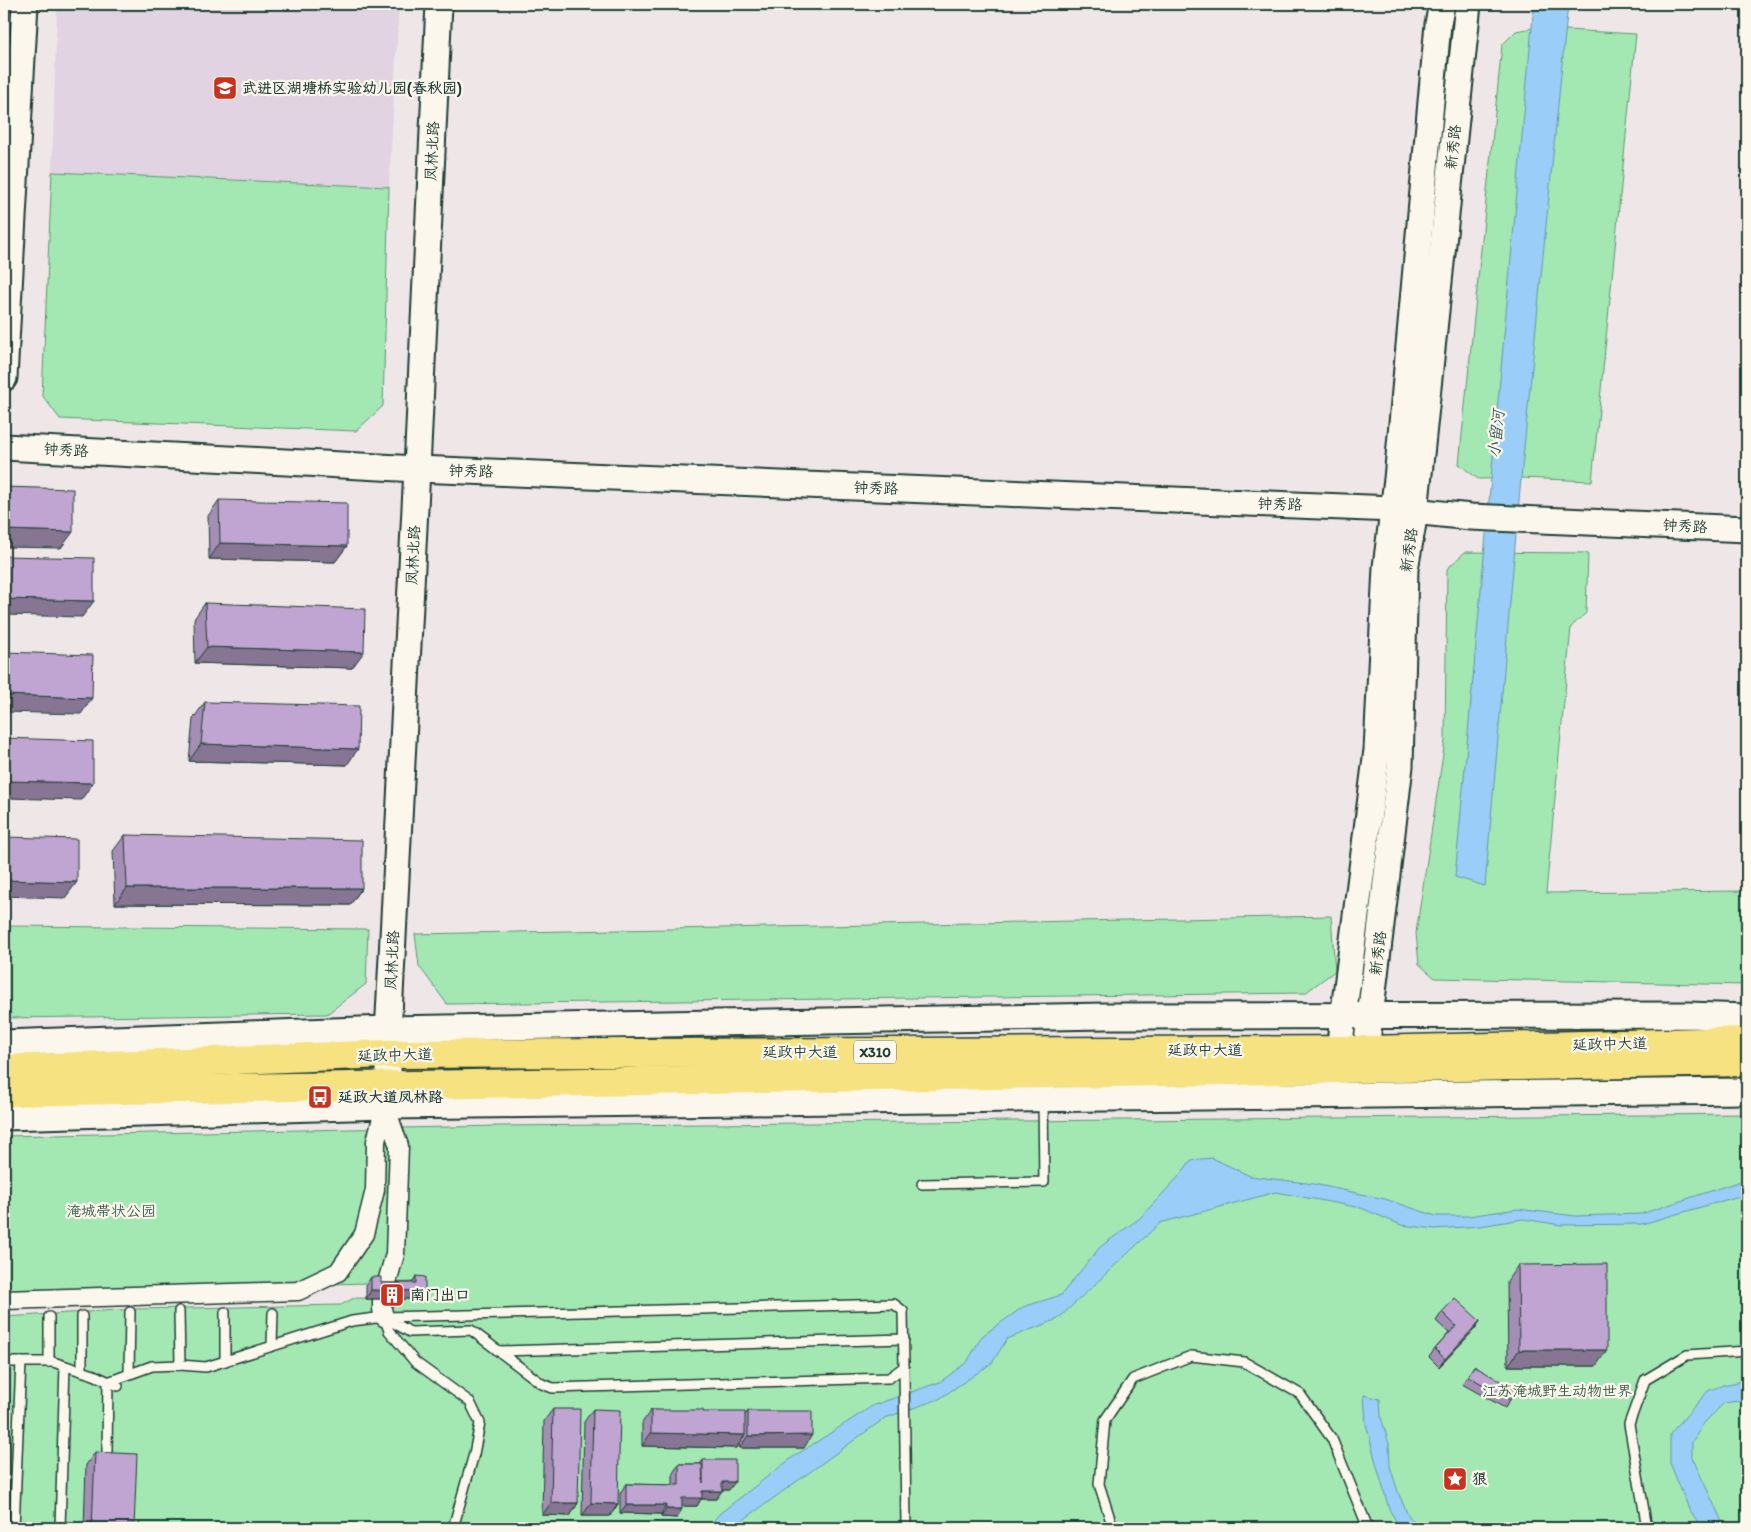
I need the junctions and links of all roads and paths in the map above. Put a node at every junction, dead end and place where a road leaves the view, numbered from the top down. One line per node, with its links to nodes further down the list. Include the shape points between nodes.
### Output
1 (25, 4): 5 (street)
2 (438, 4): 7 (street, 凤林北路)
3 (1442, 4): 8 (street, 新秀路, via 1397,479)
4 (1468, 4): 8 (street, 新秀路)
5 (4, 378)
6 (4, 447): 7 (street, 钟秀路)
7 (417, 469): 8 (street, 钟秀路); 14 (street, 凤林北路)
8 (1404, 510): 9 (street, 钟秀路); 10 (street, 新秀路, via 1386,567 1377,750); 11 (street, 新秀路, via 1400,766)
9 (1747, 529)
10 (1343, 1016): 11 (street); 14 (street, via 1096,1016); 18 (street, 新秀路)
11 (1370, 1016): 12 (street); 19 (street, 新秀路)
12 (1747, 1018)
13 (1747, 1041): 19 (main road, 延政中大道 / X310)
14 (388, 1042): 15 (street); 17 (main road, 延政中大道 / X310); 18 (main road, 延政中大道 / X310); 22 (street, 凤林北路)
15 (4, 1043)
16 (1747, 1062): 19 (main road, 延政中大道 / X310)
17 (4, 1069)
18 (1337, 1072): 19 (main road, 延政中大道 / X310); 22 (main road, 延政中大道 / X310); 23 (street)
19 (1365, 1072): 20 (street)
20 (1747, 1091)
21 (4, 1092): 22 (main road, 延政中大道 / X310)
22 (387, 1095): 23 (street); 24 (street); 26 (street, via 376,1141 375,1190 364,1234 338,1272 298,1291); 33 (street, via 399,1146 395,1254 382,1300)
23 (1043, 1099): 25 (lane, via 1044,1182)
24 (4, 1117)
25 (922, 1184)
26 (4, 1300)
27 (180, 1311): 42 (lane)
28 (130, 1312): 46 (lane)
29 (225, 1312): 38 (lane)
30 (272, 1313): 35 (lane)
31 (82, 1316): 45 (lane)
32 (49, 1317): 41 (lane)
33 (384, 1317): 34 (lane, via 894,1304 903,1311); 35 (lane, via 352,1322); 37 (lane, via 410,1332 471,1330); 52 (lane, via 389,1330 415,1362 470,1402 480,1423)
34 (904, 1339): 37 (lane); 44 (lane)
35 (272, 1346): 38 (lane)
36 (1747, 1350): 56 (lane, via 1687,1355 1645,1380 1629,1424)
37 (498, 1351): 44 (lane, via 542,1384 553,1388 889,1378)
38 (225, 1361): 42 (lane, via 206,1367)
39 (4, 1362): 40 (lane)
40 (21, 1362): 41 (lane); 50 (lane)
41 (49, 1362): 43 (lane)
42 (180, 1365): 46 (lane, via 152,1366)
43 (65, 1366): 45 (lane); 51 (lane)
44 (904, 1367): 53 (lane)
45 (82, 1371): 47 (lane)
46 (129, 1374): 47 (lane)
47 (108, 1382): 48 (lane); 49 (lane)
48 (118, 1386)
49 (107, 1451)
50 (14, 1528)
51 (60, 1528)
52 (453, 1528)
53 (906, 1528)
54 (1113, 1528): 55 (lane, via 1099,1484 1105,1420 1134,1379 1191,1356 1244,1362 1300,1394 1332,1439)
55 (1368, 1528)
56 (1647, 1528)

